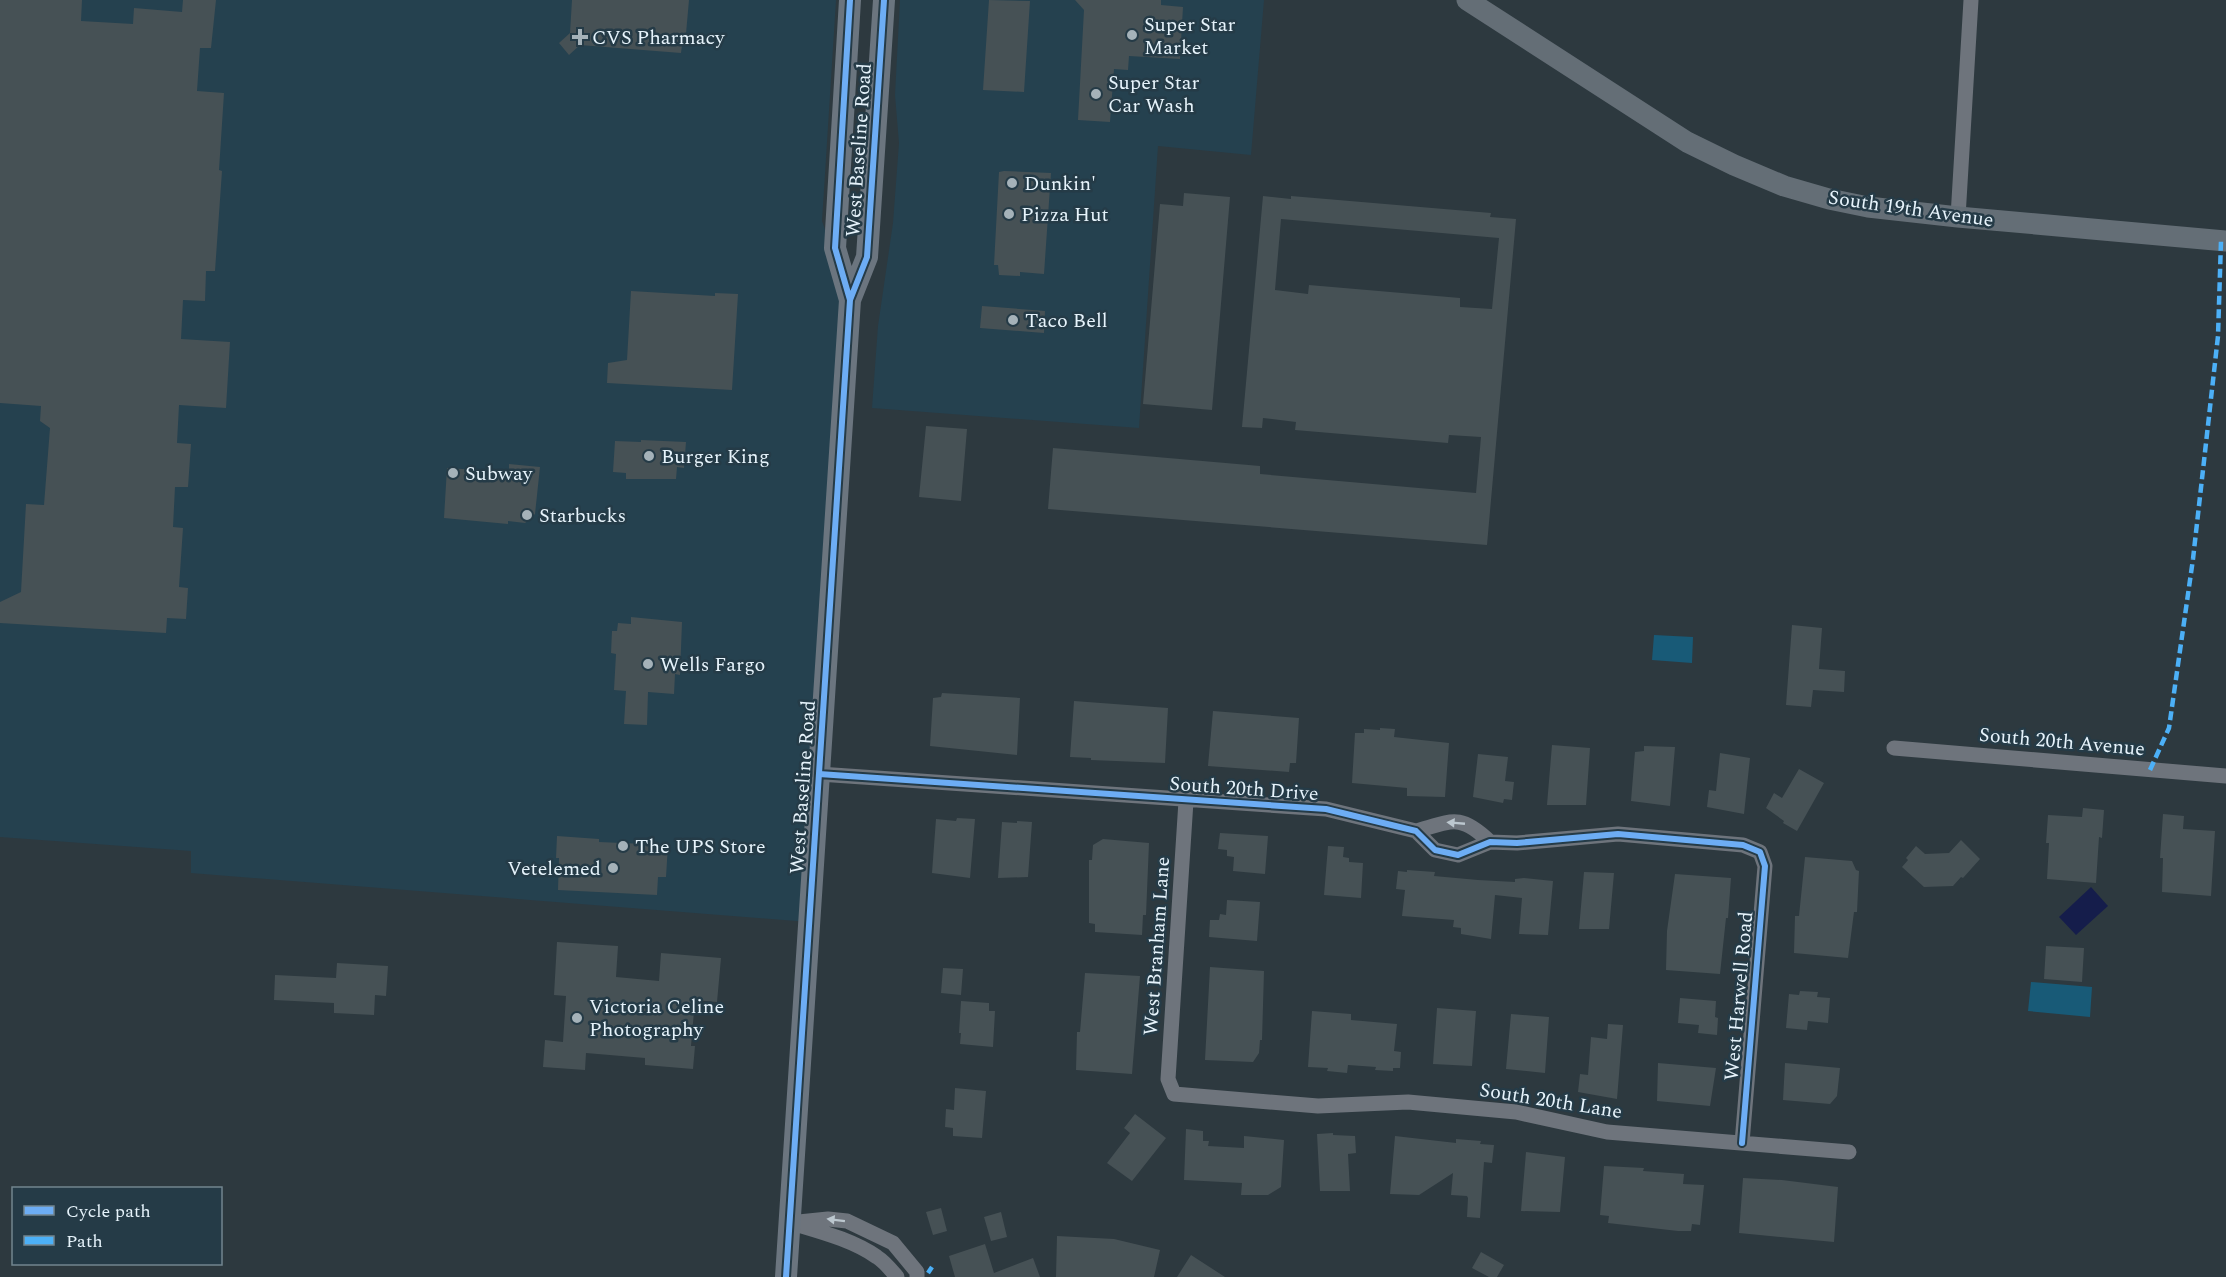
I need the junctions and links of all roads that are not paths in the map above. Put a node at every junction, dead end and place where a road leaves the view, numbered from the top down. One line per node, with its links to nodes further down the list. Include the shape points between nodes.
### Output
1 (850, 0): 7 (main road, West Baseline Road, via 835,248)
2 (884, 0): 7 (main road, West Baseline Road, via 867,258)
3 (1467, 0): 5 (main road, South 19th Avenue, via 1687,142 1734,165 1829,199)
4 (1971, 0): 5 (street)
5 (1959, 217): 6 (main road, South 19th Avenue)
6 (2226, 241)
7 (850, 300): 9 (main road, West Baseline Road)
8 (1894, 748): 10 (street, South 20th Avenue)
9 (819, 774): 11 (street, South 20th Drive); 18 (main road, West Baseline Road)
10 (2226, 776)
11 (1186, 801): 12 (street, South 20th Drive, via 1326,809); 15 (street, West Branham Lane, via 1168,1079)
12 (1416, 831): 13 (street, one-way to 12, via 1464,823 1447,821); 13 (street, South 20th Drive, via 1435,850 1447,854 1466,854)
13 (1490, 842): 14 (street, South 20th Drive, via 1618,834 1743,845)
14 (1760, 852): 16 (street, West Harwell Road, via 1765,866)
15 (1174, 1094): 16 (street, South 20th Lane, via 1318,1106 1419,1103 1516,1112 1607,1132)
16 (1742, 1143): 17 (street, South 20th Lane)
17 (1849, 1152)
18 (789, 1222): 19 (street, one-way to 18, via 847,1221); 20 (street, via 838,1237); 21 (main road, West Baseline Road)
19 (893, 1244): 20 (street); 23 (street)
20 (879, 1257): 22 (street)
21 (786, 1277)
22 (897, 1277)
23 (917, 1277)

